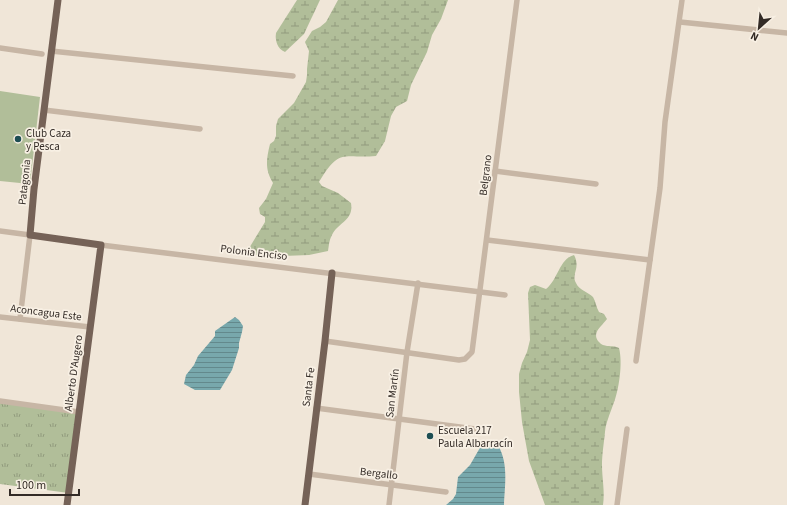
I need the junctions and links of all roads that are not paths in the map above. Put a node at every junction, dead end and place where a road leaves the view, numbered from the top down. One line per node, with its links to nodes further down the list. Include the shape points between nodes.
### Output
1 (58, 0): 7 (main road, Patagonia)
2 (517, 0): 11 (street, Belgrano)
3 (682, 0): 4 (street)
4 (680, 22): 5 (street); 17 (street)
5 (787, 33)
6 (0, 48): 7 (street)
7 (47, 53): 8 (street); 9 (main road, Patagonia)
8 (293, 76)
9 (44, 110): 10 (street); 14 (main road, Patagonia)
10 (200, 129)
11 (495, 171): 12 (street); 15 (street, Belgrano)
12 (596, 184)
13 (0, 231): 14 (street, Polonia Enciso)
14 (30, 235): 16 (main road, Polonia Enciso); 23 (street, Patagonia)
15 (487, 240): 17 (street); 20 (street, Belgrano)
16 (101, 245): 18 (street, Polonia Enciso); 24 (main road, Alberto D'Augero)
17 (650, 260): 27 (street)
18 (332, 272): 19 (street, Polonia Enciso); 25 (main road, Santa Fe)
19 (418, 283): 20 (street, Polonia Enciso); 26 (street, San Martín)
20 (480, 291): 21 (street, Polonia Enciso); 26 (street, Belgrano, via 472,352 465,359)
21 (505, 294)
22 (0, 317): 23 (street, Aconcagua Este)
23 (20, 319): 24 (street, Aconcagua Este)
24 (90, 327): 30 (main road, Alberto D'Augero)
25 (325, 341): 26 (street); 29 (main road, Santa Fe)
26 (407, 352): 31 (street, San Martín)
27 (636, 361)
28 (0, 401): 30 (street)
29 (316, 408): 31 (street); 34 (main road, Santa Fe)
30 (79, 412): 37 (main road, Alberto D'Augero)
31 (399, 418): 32 (street); 35 (street, San Martín)
32 (475, 428)
33 (627, 429): 40 (street)
34 (310, 474): 35 (street, Bergallo); 38 (main road, Santa Fe)
35 (391, 484): 36 (street, Bergallo); 39 (street, San Martín)
36 (446, 492)
37 (67, 505)
38 (305, 505)
39 (389, 505)
40 (617, 505)

